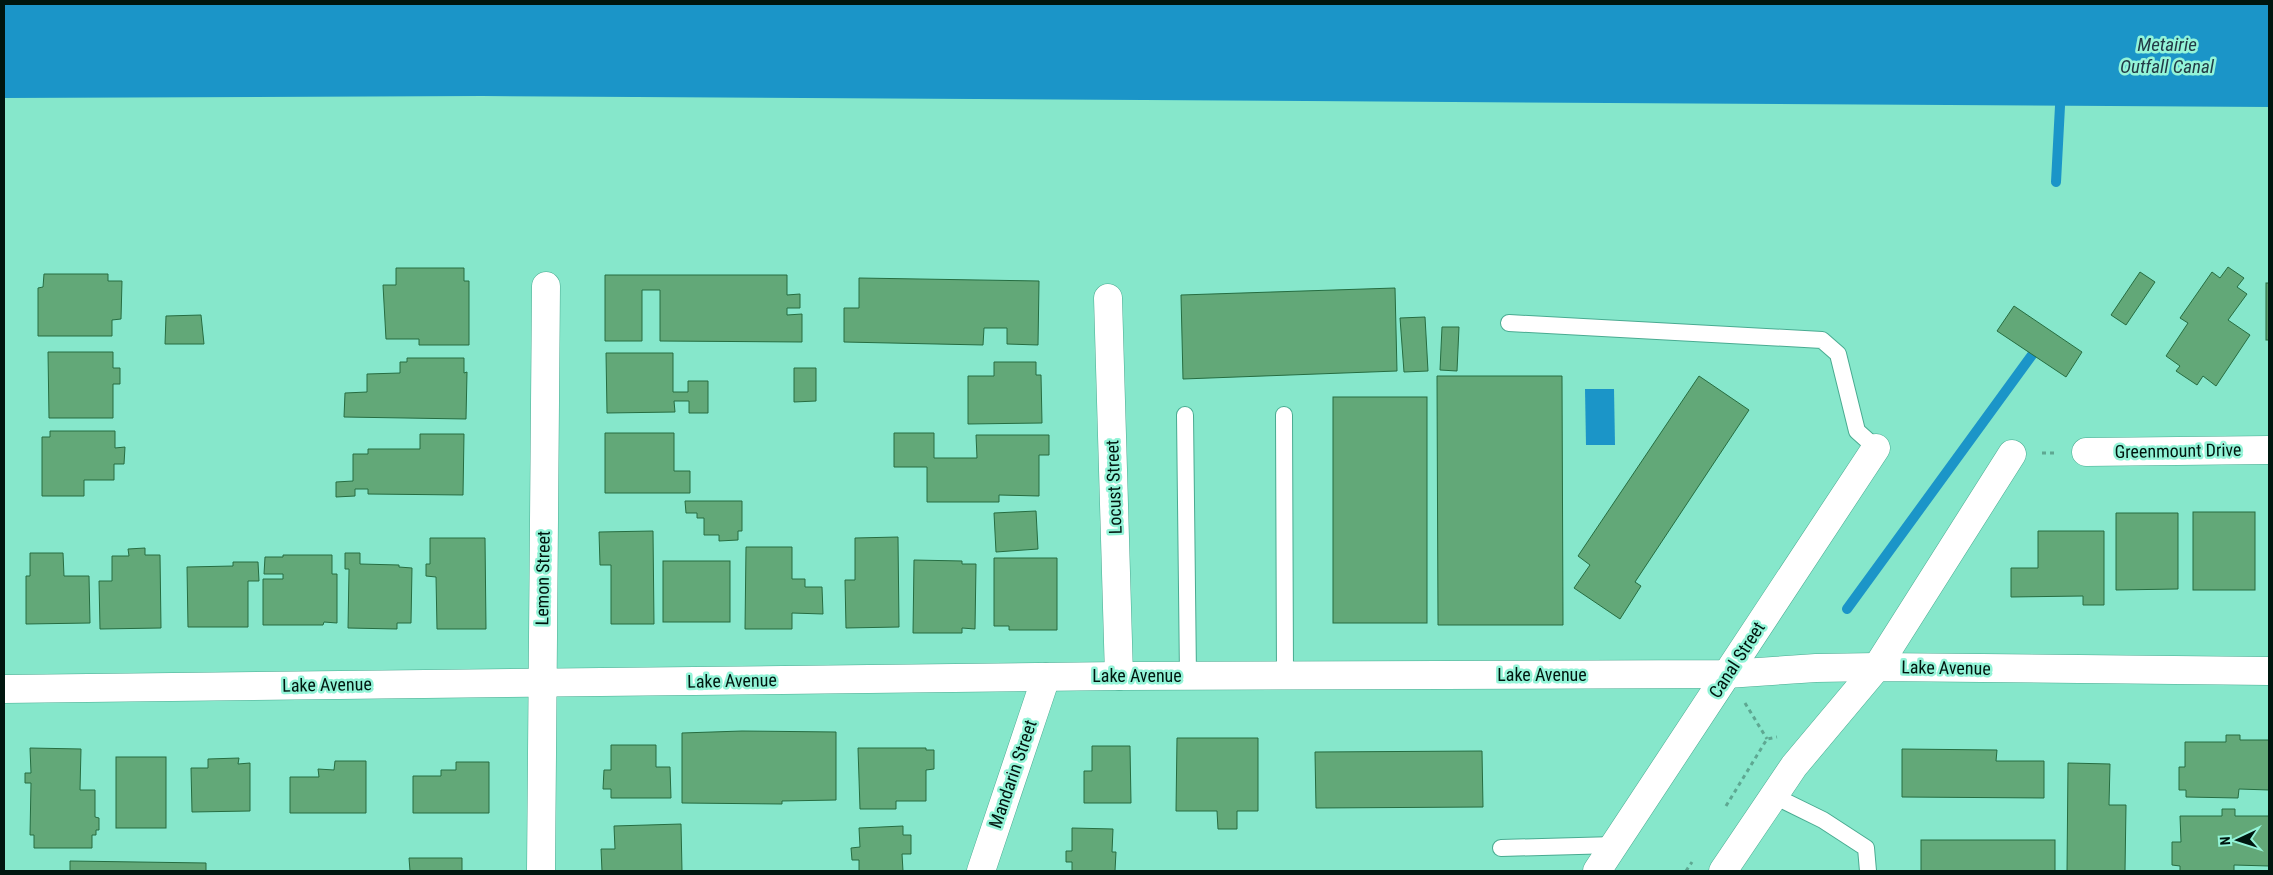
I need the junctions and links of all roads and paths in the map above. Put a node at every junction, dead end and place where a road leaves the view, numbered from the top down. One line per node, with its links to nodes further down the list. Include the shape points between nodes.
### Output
1 (546, 286): 17 (street, Lemon Street)
2 (1108, 298): 13 (street, Locust Street)
3 (1509, 323): 6 (lane, via 1822,340 1838,354 1857,432)
4 (1185, 415): 14 (lane)
5 (1284, 415): 15 (lane)
6 (1876, 448): 12 (street, Canal Street)
7 (2269, 450): 8 (street, Greenmount Drive)
8 (2086, 452): 9 (path)
9 (2012, 454): 10 (street)
10 (1877, 667): 11 (street, Lake Avenue); 12 (street, Lake Avenue); 19 (street, via 1794,766)
11 (2269, 671)
12 (1727, 674): 15 (street, Lake Avenue); 20 (street, Canal Street)
13 (1119, 676): 14 (street, Lake Avenue); 16 (street, Lake Avenue)
14 (1188, 676): 15 (street, Lake Avenue)
15 (1285, 676)
16 (1046, 677): 17 (street, Lake Avenue); 23 (street, Mandarin Street)
17 (541, 683): 18 (street, Lake Avenue); 22 (street, Lemon Street)
18 (4, 689)
19 (1774, 796): 25 (street); 26 (lane, via 1823,820 1866,848)
20 (1615, 845): 21 (lane); 24 (street, Canal Street)
21 (1501, 848)
22 (541, 871)
23 (981, 871)
24 (1597, 871)
25 (1724, 871)
26 (1868, 871)

